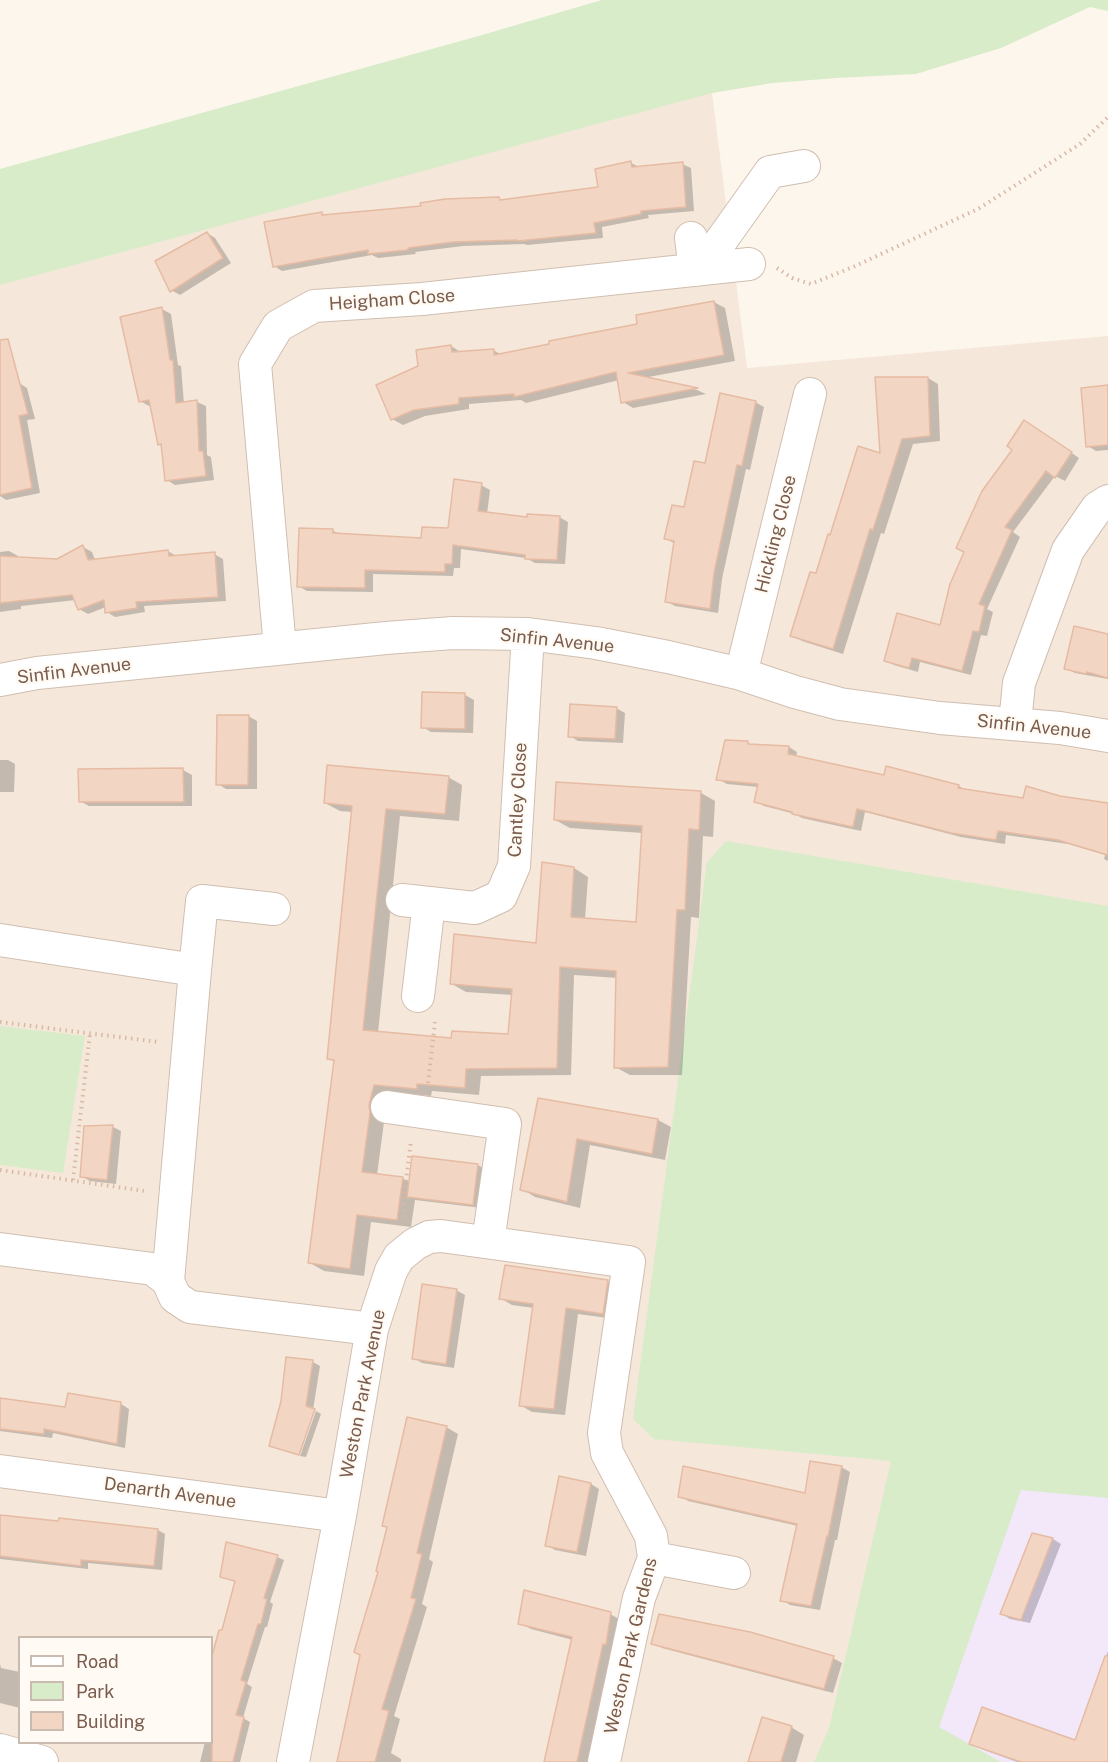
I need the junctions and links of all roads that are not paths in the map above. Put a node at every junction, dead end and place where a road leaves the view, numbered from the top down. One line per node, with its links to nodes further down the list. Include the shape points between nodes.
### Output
1 (804, 166): 4 (street, via 770,172)
2 (691, 238): 4 (street)
3 (749, 264): 4 (street, Heigham Close)
4 (703, 269): 8 (street, Heigham Close, via 422,299 314,306 278,326 255,364)
5 (810, 394): 9 (street, Hickling Close)
6 (1108, 501): 11 (street, via 1097,508 1068,550 1019,683)
7 (528, 634): 8 (street, Sinfin Avenue, via 453,633); 9 (street, Sinfin Avenue, via 596,643); 16 (street, Cantley Close, via 514,866 501,896 475,908 415,902)
8 (280, 648): 10 (street, Sinfin Avenue)
9 (741, 674): 11 (street, Sinfin Avenue, via 840,704 940,718)
10 (0, 680)
11 (1015, 723): 12 (street, Sinfin Avenue)
12 (1108, 736)
13 (274, 909): 15 (street, via 202,901)
14 (0, 940): 15 (street)
15 (195, 970): 20 (street)
16 (418, 996)
17 (387, 1107): 18 (street, via 505,1124)
18 (488, 1242): 21 (street, Weston Park Avenue, via 441,1236 408,1248 391,1271); 24 (street, Weston Park Gardens, via 629,1262 604,1433 607,1453 651,1536)
19 (0, 1249): 20 (street, via 153,1269)
20 (168, 1281): 21 (street, via 175,1297 190,1307)
21 (372, 1329): 23 (street, Weston Park Avenue)
22 (0, 1471): 23 (street, Denarth Avenue)
23 (340, 1516): 28 (street, Weston Park Avenue)
24 (654, 1558): 25 (street); 29 (street, Weston Park Gardens, via 639,1598)
25 (734, 1573)
26 (0, 1750): 27 (street)
27 (42, 1762)
28 (293, 1762)
29 (604, 1762)

